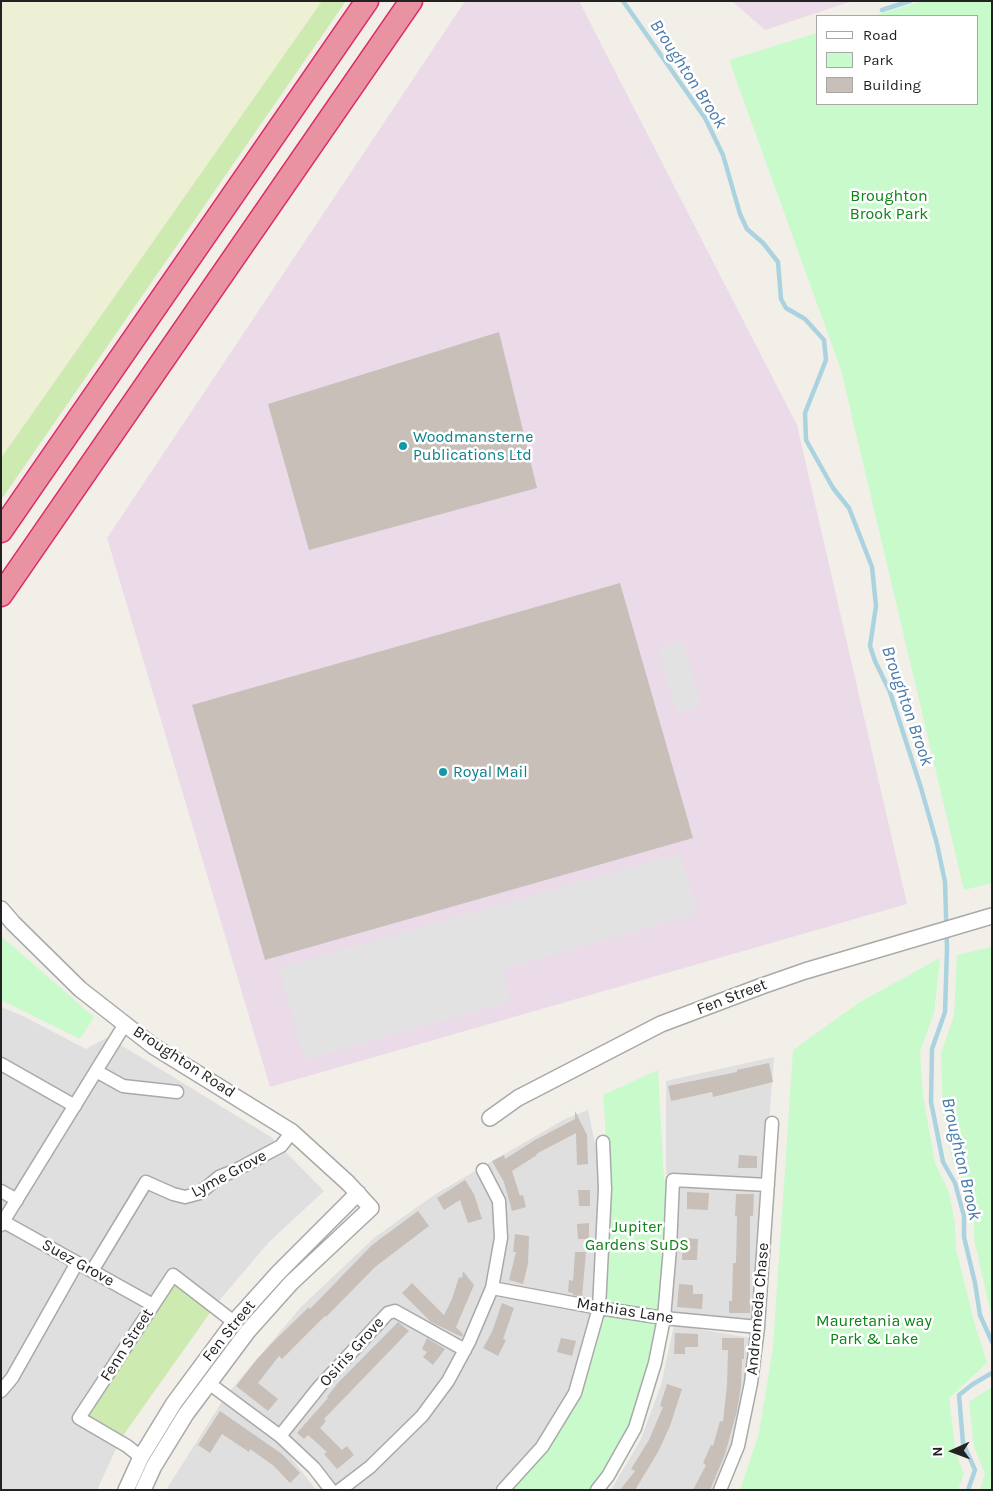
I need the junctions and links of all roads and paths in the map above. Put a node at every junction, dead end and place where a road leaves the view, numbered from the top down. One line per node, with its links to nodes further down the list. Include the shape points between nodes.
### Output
1 (367, 1): 3 (highway)
2 (412, 1): 4 (highway)
3 (1, 531)
4 (1, 595)
5 (1, 909): 7 (street, Broughton Road, via 80,989)
6 (992, 916): 12 (street, Fen Street, via 788,977 662,1024 518,1098)
7 (126, 1024): 9 (street); 14 (street, Broughton Road, via 154,1046)
8 (1, 1064): 11 (street)
9 (96, 1072): 10 (street, via 123,1086); 11 (street)
10 (177, 1092)
11 (75, 1106): 20 (street)
12 (490, 1118)
13 (772, 1123): 17 (street, Andromeda Chase)
14 (292, 1132): 19 (street, Broughton Road); 24 (street, Lyme Grove, via 280,1146 219,1177 200,1193 185,1197 146,1182)
15 (603, 1142): 27 (street, via 605,1189)
16 (483, 1170): 25 (street, via 498,1201 500,1238)
17 (768, 1185): 28 (street, via 673,1180); 30 (street, Andromeda Chase)
18 (1, 1191): 20 (street)
19 (358, 1192): 21 (street, Broughton Road); 29 (street, Fen Street)
20 (18, 1200): 22 (street)
21 (372, 1208): 32 (street, Fen Street, via 291,1283 248,1331)
22 (2, 1223): 23 (street, Suez Grove)
23 (77, 1263): 24 (street, Suez Grove); 33 (street, via 12,1378)
24 (92, 1271): 26 (street, Suez Grove)
25 (492, 1288): 27 (street, Mathias Lane); 31 (street)
26 (153, 1305): 29 (street, Fenn Street, via 174,1274); 35 (street, Fenn Street, via 79,1418)
27 (599, 1308): 28 (street, Mathias Lane); 40 (street, via 575,1393 542,1447)
28 (664, 1318): 30 (street, Mathias Lane); 41 (street, via 635,1428)
29 (234, 1322): 35 (street, Fen Street, via 174,1404)
30 (758, 1327): 42 (street, Andromeda Chase, via 752,1383 738,1446)
31 (465, 1350): 34 (street, Osiris Grove, via 395,1311 388,1313 320,1386); 39 (street, via 448,1381 422,1416 370,1467)
32 (210, 1384): 34 (street); 37 (street, Fen Street, via 186,1414)
33 (1, 1391)
34 (280, 1436): 38 (street, via 314,1468)
35 (141, 1457): 36 (street, Fen Street)
36 (126, 1490)
37 (143, 1490)
38 (331, 1490)
39 (340, 1490)
40 (503, 1490)
41 (597, 1490)
42 (720, 1490)

